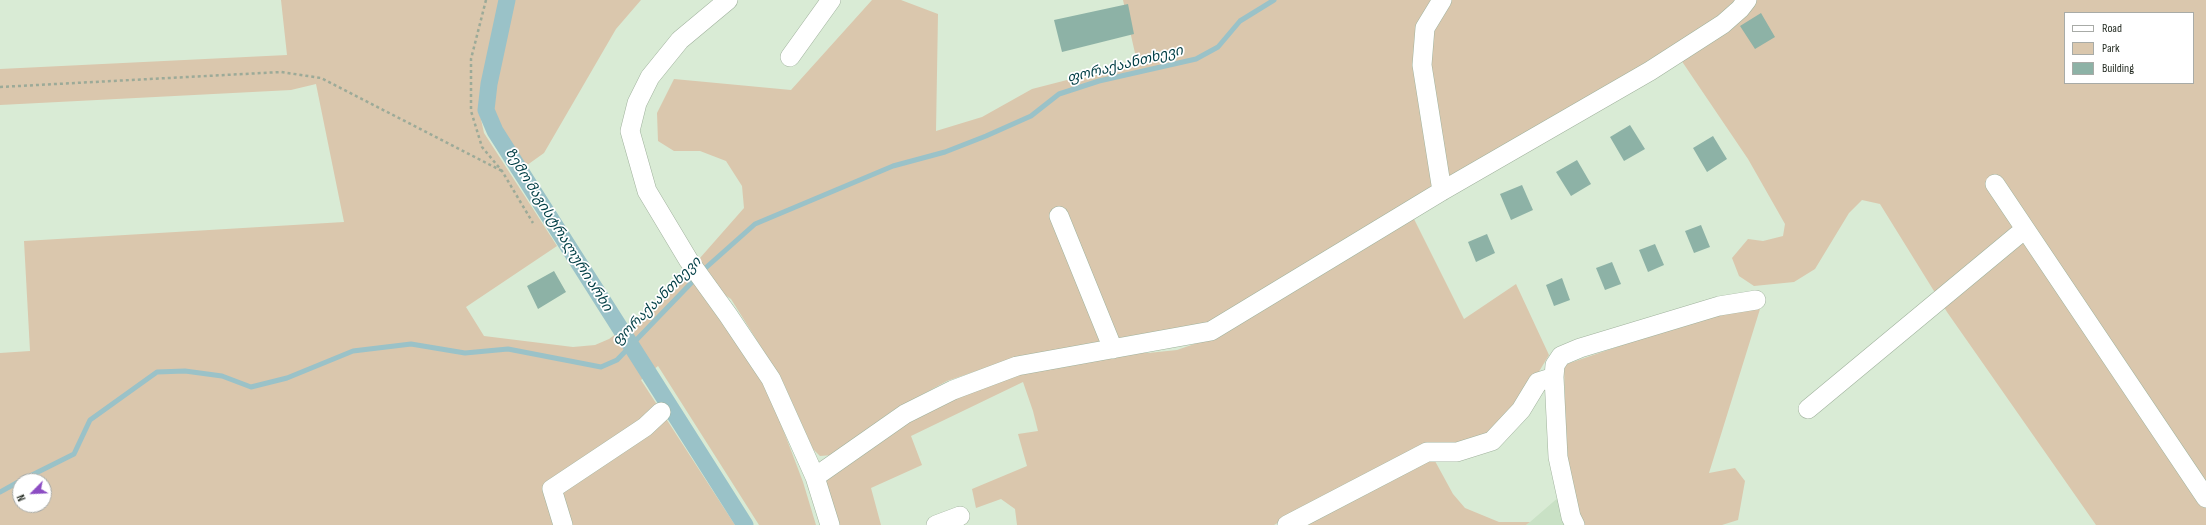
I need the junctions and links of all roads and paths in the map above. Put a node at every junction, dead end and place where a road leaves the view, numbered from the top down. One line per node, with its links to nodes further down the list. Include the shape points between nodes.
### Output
1 (486, 0): 8 (path, via 471,59 471,111 482,147)
2 (728, 0): 19 (street, via 680,40 650,77 637,103 630,131 647,191 689,261 771,378)
3 (831, 0): 6 (street)
4 (1442, 0): 10 (street, via 1425,28 1422,65)
5 (1747, 0): 10 (street, via 1723,24 1650,71)
6 (790, 57)
7 (0, 87): 8 (path, via 281,72 321,78)
8 (502, 171): 12 (path)
9 (1995, 184): 13 (street)
10 (1442, 191): 15 (street, via 1211,331)
11 (1059, 216): 15 (street)
12 (533, 223)
13 (2025, 229): 17 (street); 20 (street)
14 (1756, 300): 16 (street, via 1719,306 1580,348 1561,356 1555,365)
15 (1113, 349): 19 (street, via 1017,366 953,390 905,414)
16 (1554, 378): 25 (street, via 1538,382 1521,410 1492,441 1457,452 1427,452); 26 (street, via 1558,457)
17 (1808, 409)
18 (661, 412): 22 (street, via 645,427 552,489)
19 (816, 477): 23 (street)
20 (2206, 498)
21 (960, 516): 24 (street)
22 (563, 525)
23 (830, 525)
24 (936, 525)
25 (1287, 525)
26 (1575, 525)

